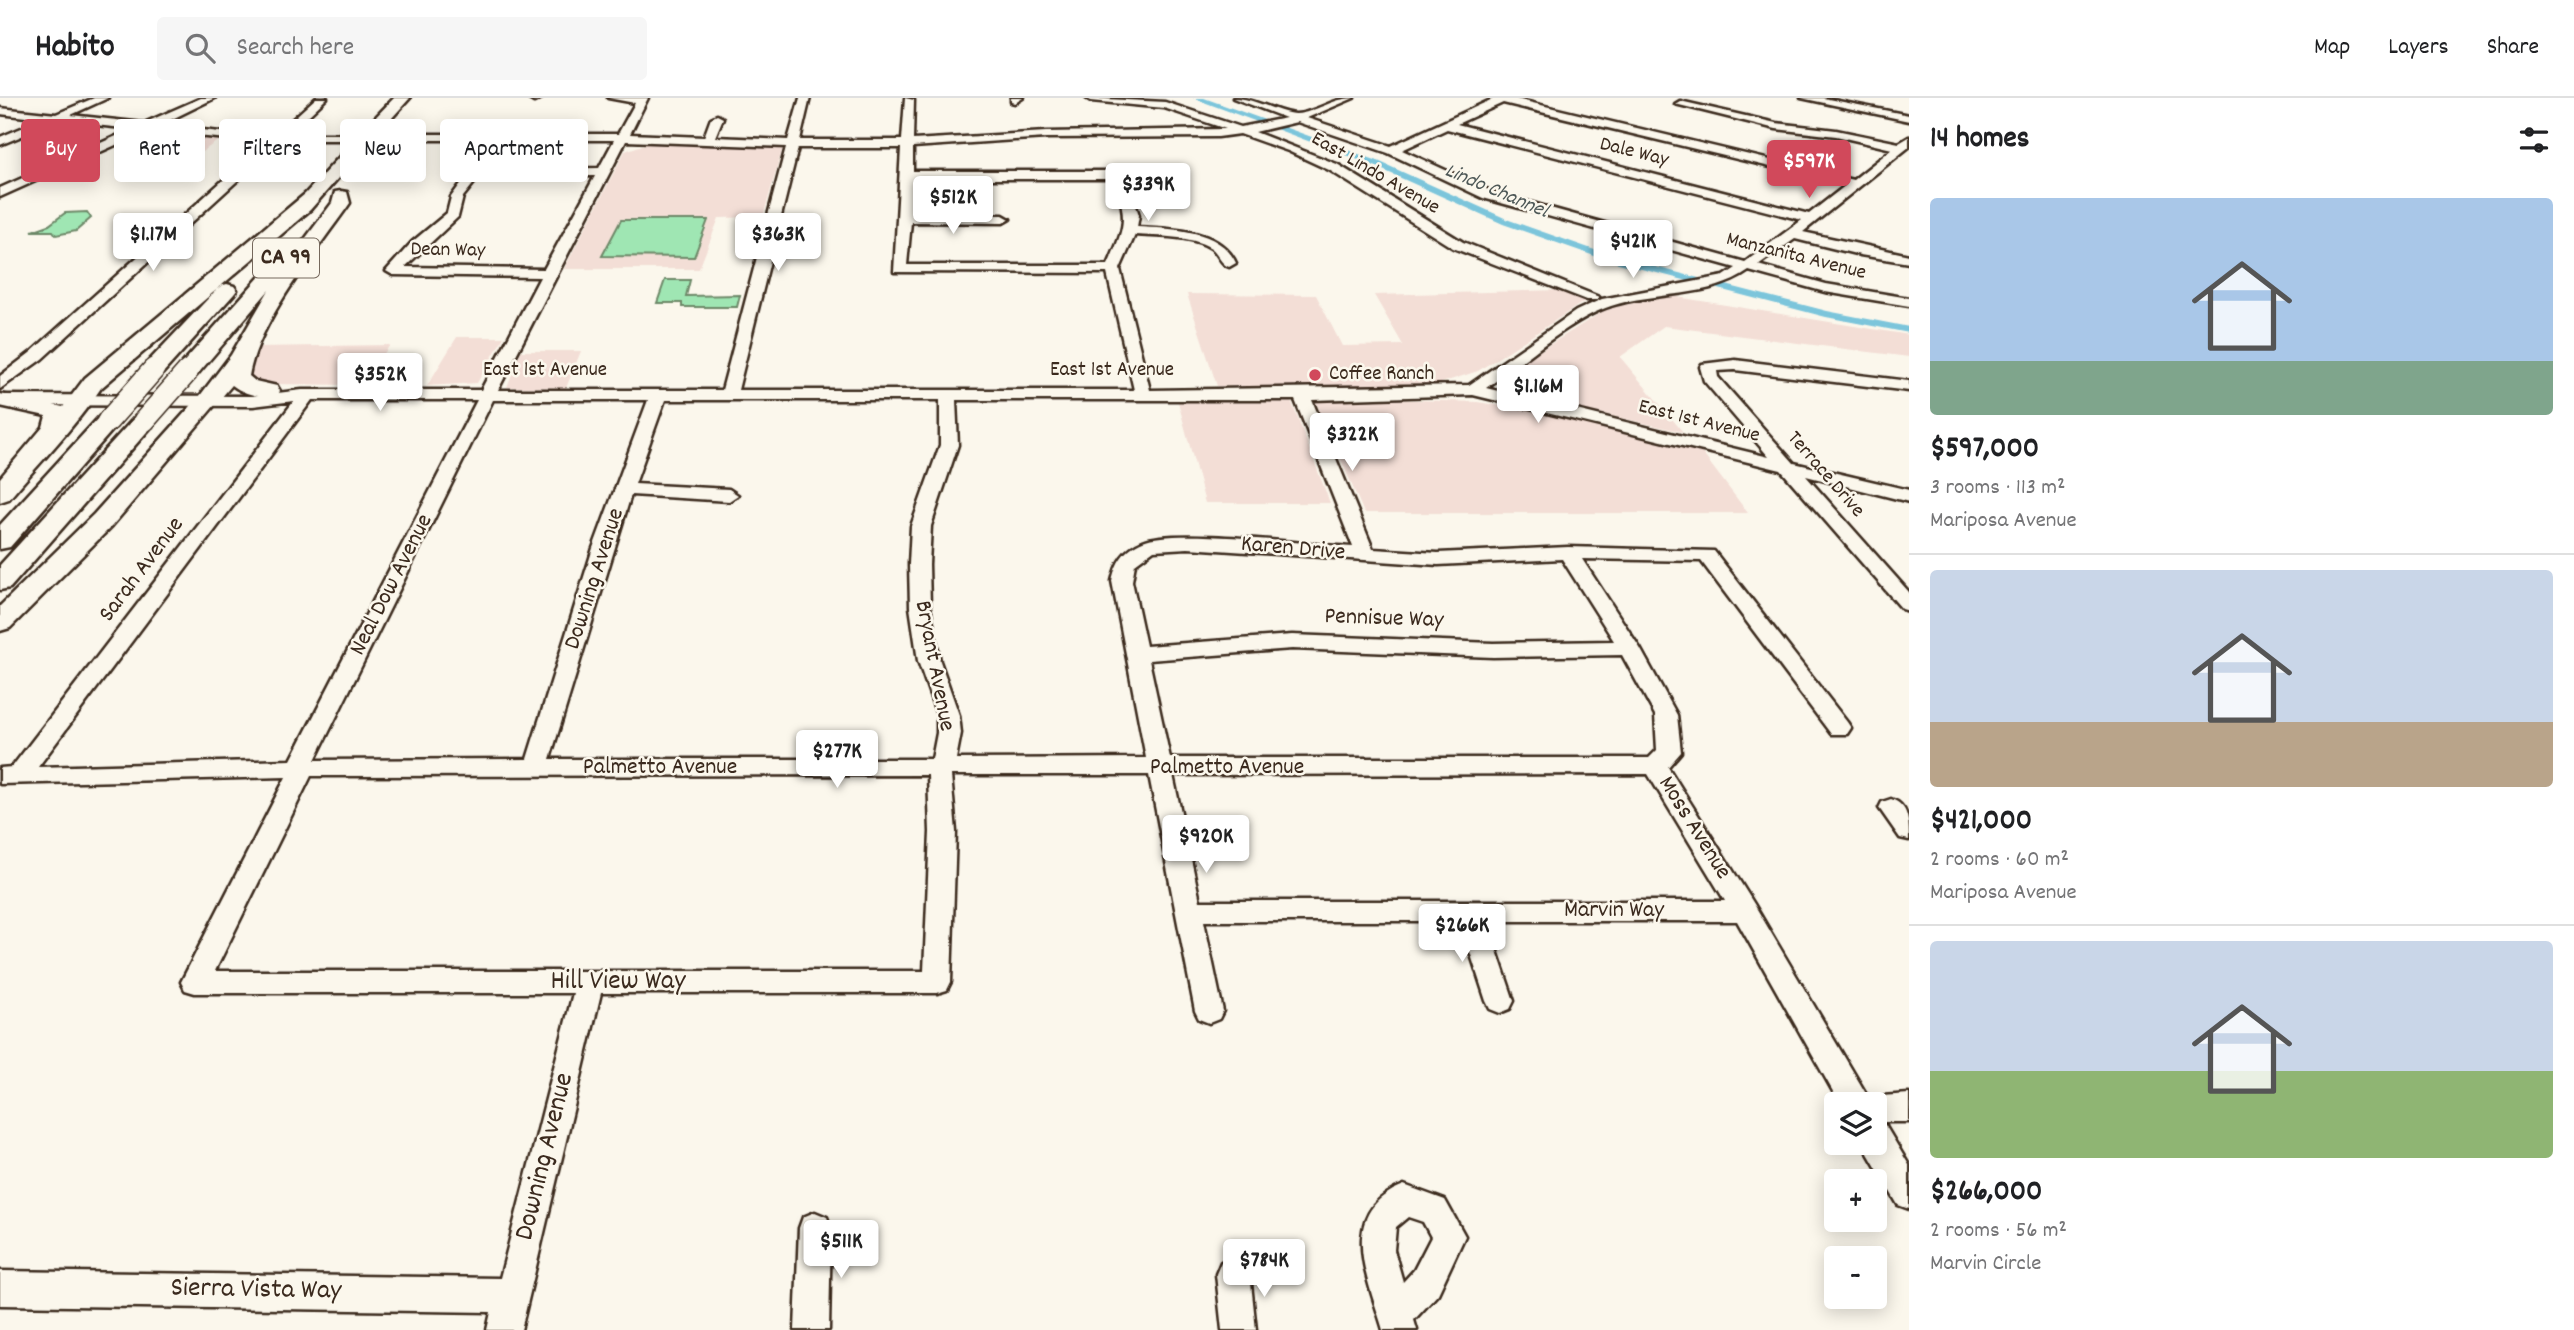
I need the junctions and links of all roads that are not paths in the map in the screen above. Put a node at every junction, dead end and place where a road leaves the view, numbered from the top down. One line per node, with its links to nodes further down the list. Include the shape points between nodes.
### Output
1 (103, 98): 15 (street)
2 (210, 98): 18 (street)
3 (322, 98): 19 (street)
4 (402, 98): 41 (highway, CA 99)
5 (613, 98): 11 (street)
6 (805, 98): 29 (street)
7 (1091, 98): 23 (street, East Lindo Avenue, via 1165,105)
8 (1238, 98): 20 (street, Manzanita Avenue)
9 (1349, 98): 20 (street)
10 (1806, 98): 17 (street)
11 (642, 99): 24 (street, Neal Dow Avenue)
12 (909, 100): 30 (street)
13 (1680, 104): 31 (street)
14 (0, 111): 15 (street)
15 (56, 118): 21 (street); 27 (street)
16 (717, 118): 26 (street)
17 (1909, 118)
18 (164, 119)
19 (299, 119)
20 (1296, 120): 23 (street); 32 (street, Manzanita Avenue)
21 (114, 125)
22 (1447, 125): 32 (street); 38 (street, via 1502,99); 44 (street, Dale Way)
23 (1255, 130): 30 (street); 54 (street, East Lindo Avenue, via 1333,167 1458,245)
24 (623, 137): 25 (street); 26 (street); 34 (street, Neal Dow Avenue)
25 (326, 138)
26 (709, 139): 29 (street)
27 (0, 141)
28 (114, 142): 40 (street)
29 (792, 144): 30 (street); 62 (street)
30 (907, 144): 35 (street)
31 (1900, 148): 33 (street); 38 (street)
32 (1392, 150): 49 (street, Manzanita Avenue, via 1488,195)
33 (1909, 160)
34 (602, 172): 51 (street, Neal Dow Avenue); 51 (street, Dean Way, via 475,173 457,197 453,214 393,271)
35 (907, 175): 42 (street); 45 (street, via 1120,174 1131,206)
36 (231, 182): 60 (street)
37 (352, 182): 39 (highway, CA 99, bridge)
38 (1856, 184): 44 (street)
39 (349, 186): 56 (highway, via 291,270); 79 (highway, CA 99, bridge)
40 (0, 193)
41 (316, 194): 67 (highway); 76 (highway, CA 99, bridge)
42 (905, 218): 43 (street); 50 (street, via 899,269)
43 (1003, 219)
44 (1812, 219): 46 (street)
45 (1130, 231): 48 (street, via 1207,241 1222,248); 50 (street)
46 (1793, 234): 47 (street); 49 (street)
47 (1909, 259)
48 (1229, 263)
49 (1745, 267): 52 (street); 53 (street, Manzanita Avenue)
50 (1113, 269): 65 (street)
51 (549, 273): 64 (street, Neal Dow Avenue)
52 (1728, 280): 53 (street); 54 (street)
53 (1797, 281): 55 (street, Manzanita Avenue)
54 (1600, 300): 58 (street)
55 (1909, 302)
56 (241, 357): 59 (highway, via 237,378 247,386); 68 (highway)
57 (1909, 386): 71 (street, Terrace Drive, via 1735,365 1708,367 1710,378)
58 (1473, 390): 66 (street, East 1st Avenue); 71 (street, East 1st Avenue)
59 (269, 391): 68 (street, East 1st Avenue); 69 (street, East 1st Avenue)
60 (4, 393): 67 (street, East 1st Avenue); 70 (highway, via 53,410 58,415)
61 (659, 393): 62 (street, East 1st Avenue); 64 (street, East 1st Avenue); 72 (street, Downing Avenue)
62 (729, 393): 63 (street, East 1st Avenue)
63 (948, 393): 65 (street, East 1st Avenue); 87 (street, Bryant Avenue, via 948,445 921,526 919,564 929,661 948,715 947,754)
64 (488, 394): 69 (street, East 1st Avenue); 88 (street, Neal Dow Avenue, via 305,752)
65 (1143, 394): 66 (street, East 1st Avenue)
66 (1302, 395): 78 (street)
67 (85, 396): 68 (street, East 1st Avenue); 70 (highway)
68 (211, 396): 69 (street, East 1st Avenue, via 253,401); 81 (highway, via 103,520)
69 (305, 396): 90 (street, Sarah Avenue)
70 (55, 428): 73 (highway)
71 (1788, 467): 75 (street, East 1st Avenue); 80 (street, Terrace Drive)
72 (625, 489): 74 (street); 86 (street, Downing Avenue)
73 (0, 494)
74 (729, 495)
75 (1909, 496)
76 (0, 541)
77 (1568, 553): 78 (street, Karen Drive, via 1438,559); 82 (street, Moss Avenue); 84 (street, Karen Drive, via 1707,555)
78 (1366, 555): 83 (street, Karen Drive, via 1240,544 1149,545 1133,555 1123,569)
79 (0, 582)
80 (1909, 605)
81 (0, 622)
82 (1629, 648): 83 (street, Pennisue Way, via 1493,650 1293,642); 85 (street, Moss Avenue, via 1666,715 1669,752)
83 (1137, 654): 89 (street, Karen Drive)
84 (1839, 729)
85 (1655, 766): 89 (street, Palmetto Avenue); 95 (street, Moss Avenue)
86 (536, 767): 87 (street, Palmetto Avenue); 88 (street, Palmetto Avenue)
87 (939, 767): 89 (street, Palmetto Avenue); 96 (street, Bryant Avenue, via 943,832)
88 (301, 768): 90 (street, Palmetto Avenue); 98 (street, Neal Dow Avenue, via 296,786 195,982)
89 (1161, 769): 93 (street, Karen Drive)
90 (9, 776)
91 (1891, 808): 92 (street)
92 (1909, 831)
93 (1189, 911): 94 (street, Marvin Way); 100 (street, Karen Drive)
94 (1470, 911): 95 (street, Marvin Way); 99 (street)
95 (1745, 911): 101 (street, Moss Avenue)
96 (937, 982): 97 (street, Hill View Way)
97 (590, 983): 98 (street, Hill View Way); 109 (street, Downing Avenue)
98 (299, 984)
99 (1500, 1000)
100 (1209, 1011)
101 (1849, 1092)
102 (1887, 1108): 103 (street)
103 (1909, 1108)
104 (1886, 1155): 105 (street)
105 (1909, 1194)
106 (815, 1228): 111 (street)
107 (1233, 1274): 112 (street)
108 (0, 1288): 109 (street, Sierra Vista Way)
109 (512, 1295): 110 (street, Downing Avenue)
110 (504, 1330)
111 (812, 1330)
112 (1239, 1330)

